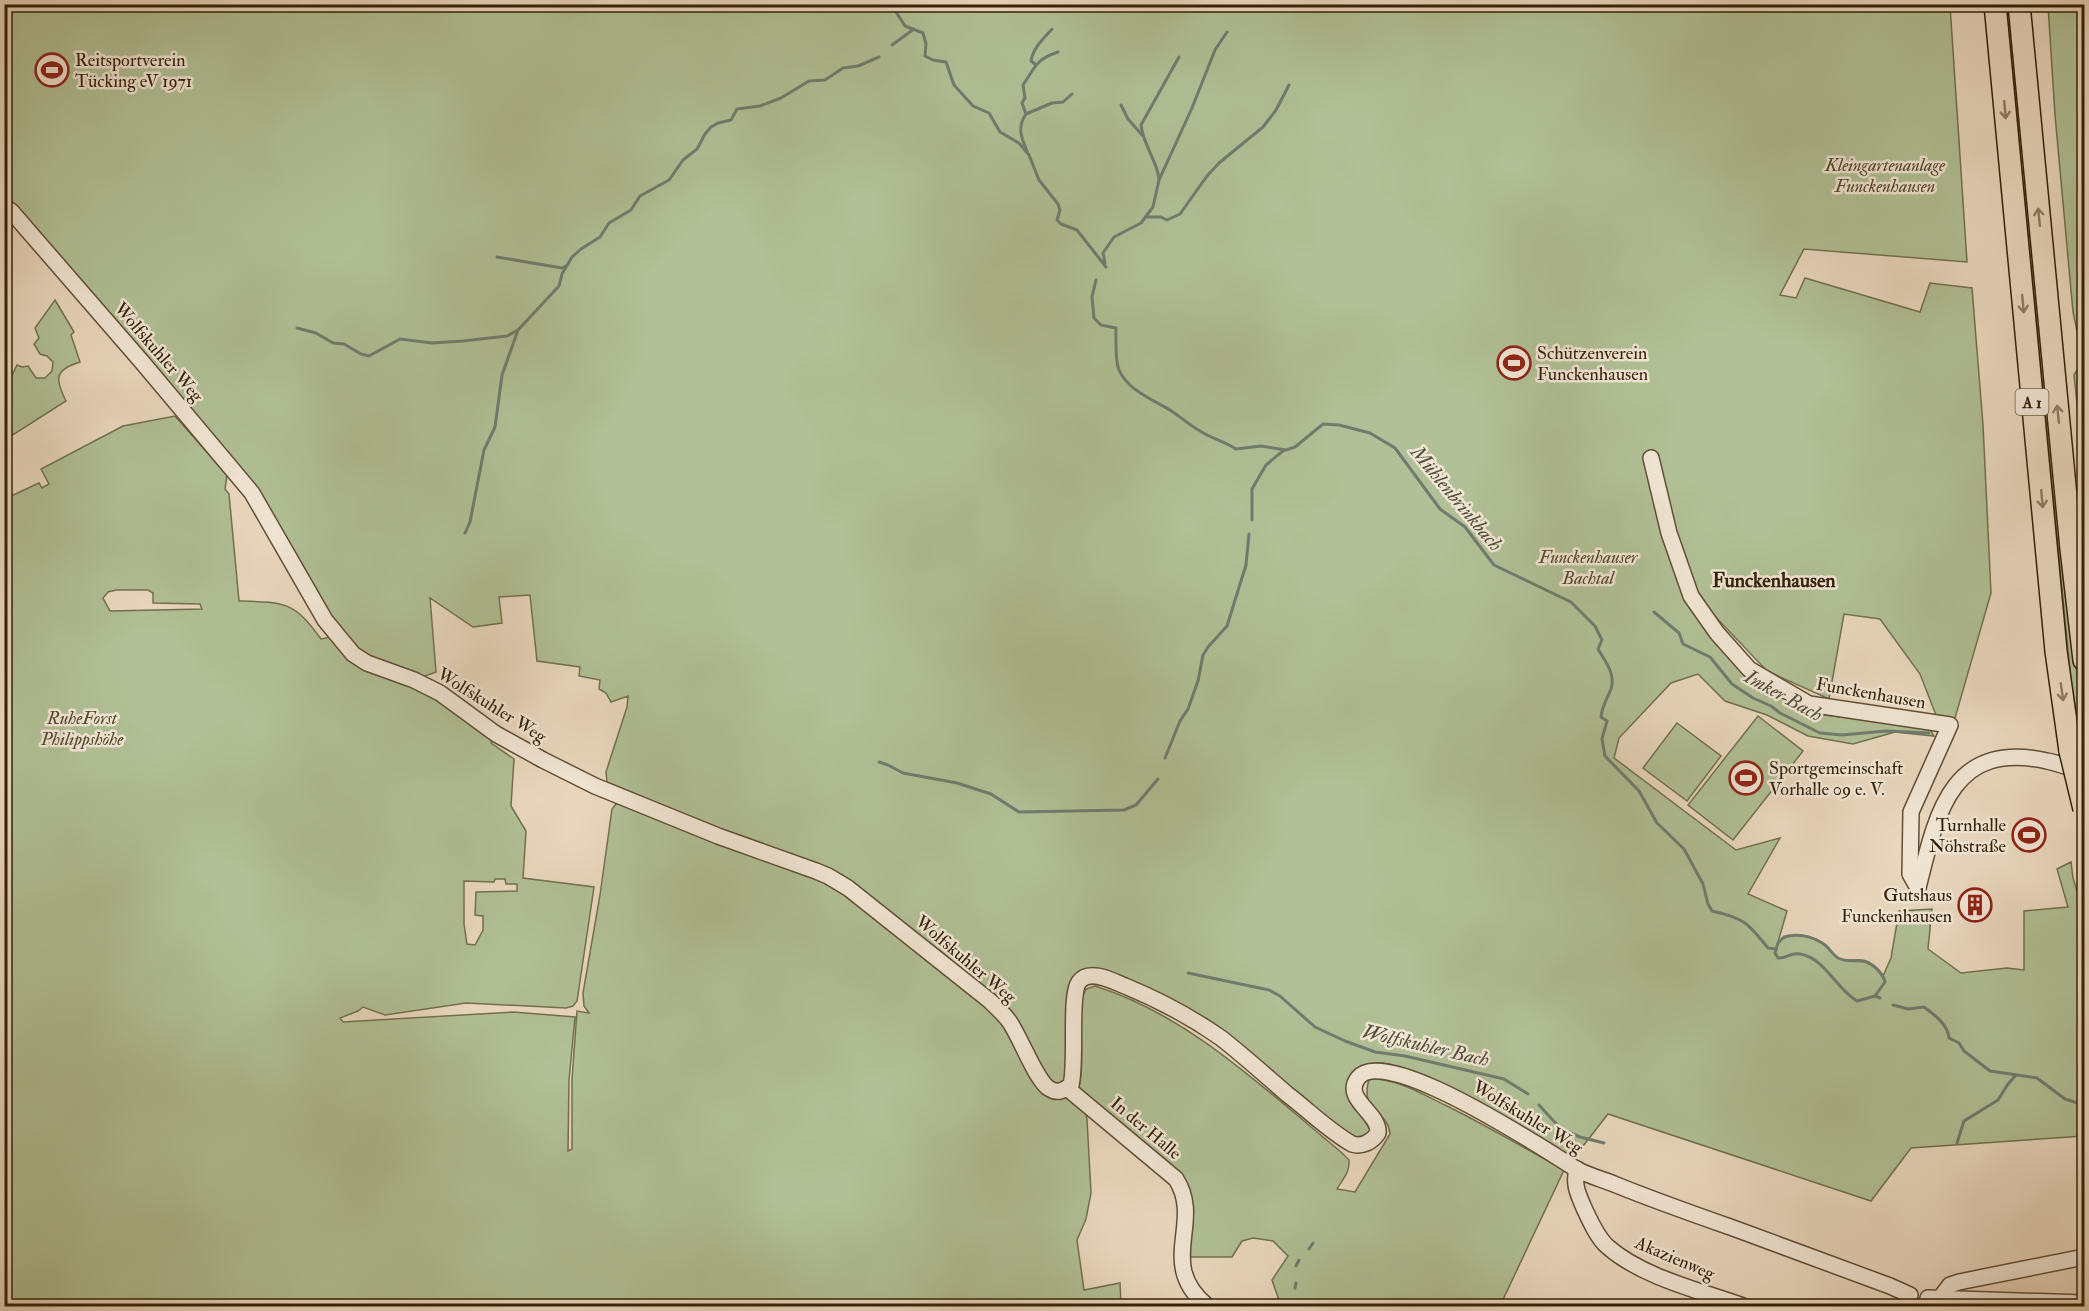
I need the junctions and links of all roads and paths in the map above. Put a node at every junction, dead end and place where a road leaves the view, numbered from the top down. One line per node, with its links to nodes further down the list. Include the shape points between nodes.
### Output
1 (1995, 4): 7 (highway, A 1, one-way to 7, bridge, via 2056,651 2070,751)
2 (2019, 4): 5 (highway, A 1, one-way to 2)
3 (4, 206): 8 (street, Wolfskuhler Weg, via 150,370 252,493 325,620 353,654 440,693 496,734 595,786 828,876 848,888 990,1001 1009,1021 1046,1087 1061,1092)
4 (1652, 458): 6 (street, Funckenhausen, via 1669,532 1691,596 1749,669 1809,704 1950,725 1911,812 1910,874 1918,888 1932,834 1951,790 1961,777 1987,761 2006,757 2049,761)
5 (2085, 660)
6 (2085, 773)
7 (2084, 811)
8 (1067, 1088): 9 (street, Wolfskuhler Weg, via 1075,1072 1077,984 1082,978 1104,977 1207,1029 1352,1144 1369,1142 1378,1133 1376,1123 1354,1090 1359,1076 1376,1071 1455,1096); 14 (street, In der Halle, via 1176,1179 1185,1205 1181,1257 1184,1275 1195,1296)
9 (1577, 1169): 12 (street, Wolfskuhler Weg, via 1880,1282); 15 (street, Akazienweg, via 1577,1193 1606,1246 1650,1273)
10 (2085, 1257): 11 (street, via 1959,1282)
11 (1932, 1300): 12 (street, Wolfskuhler Weg, via 1920,1291); 13 (street, Wolfskuhler Weg)
12 (1909, 1301)
13 (2085, 1304)
14 (1208, 1306)
15 (1743, 1306)

